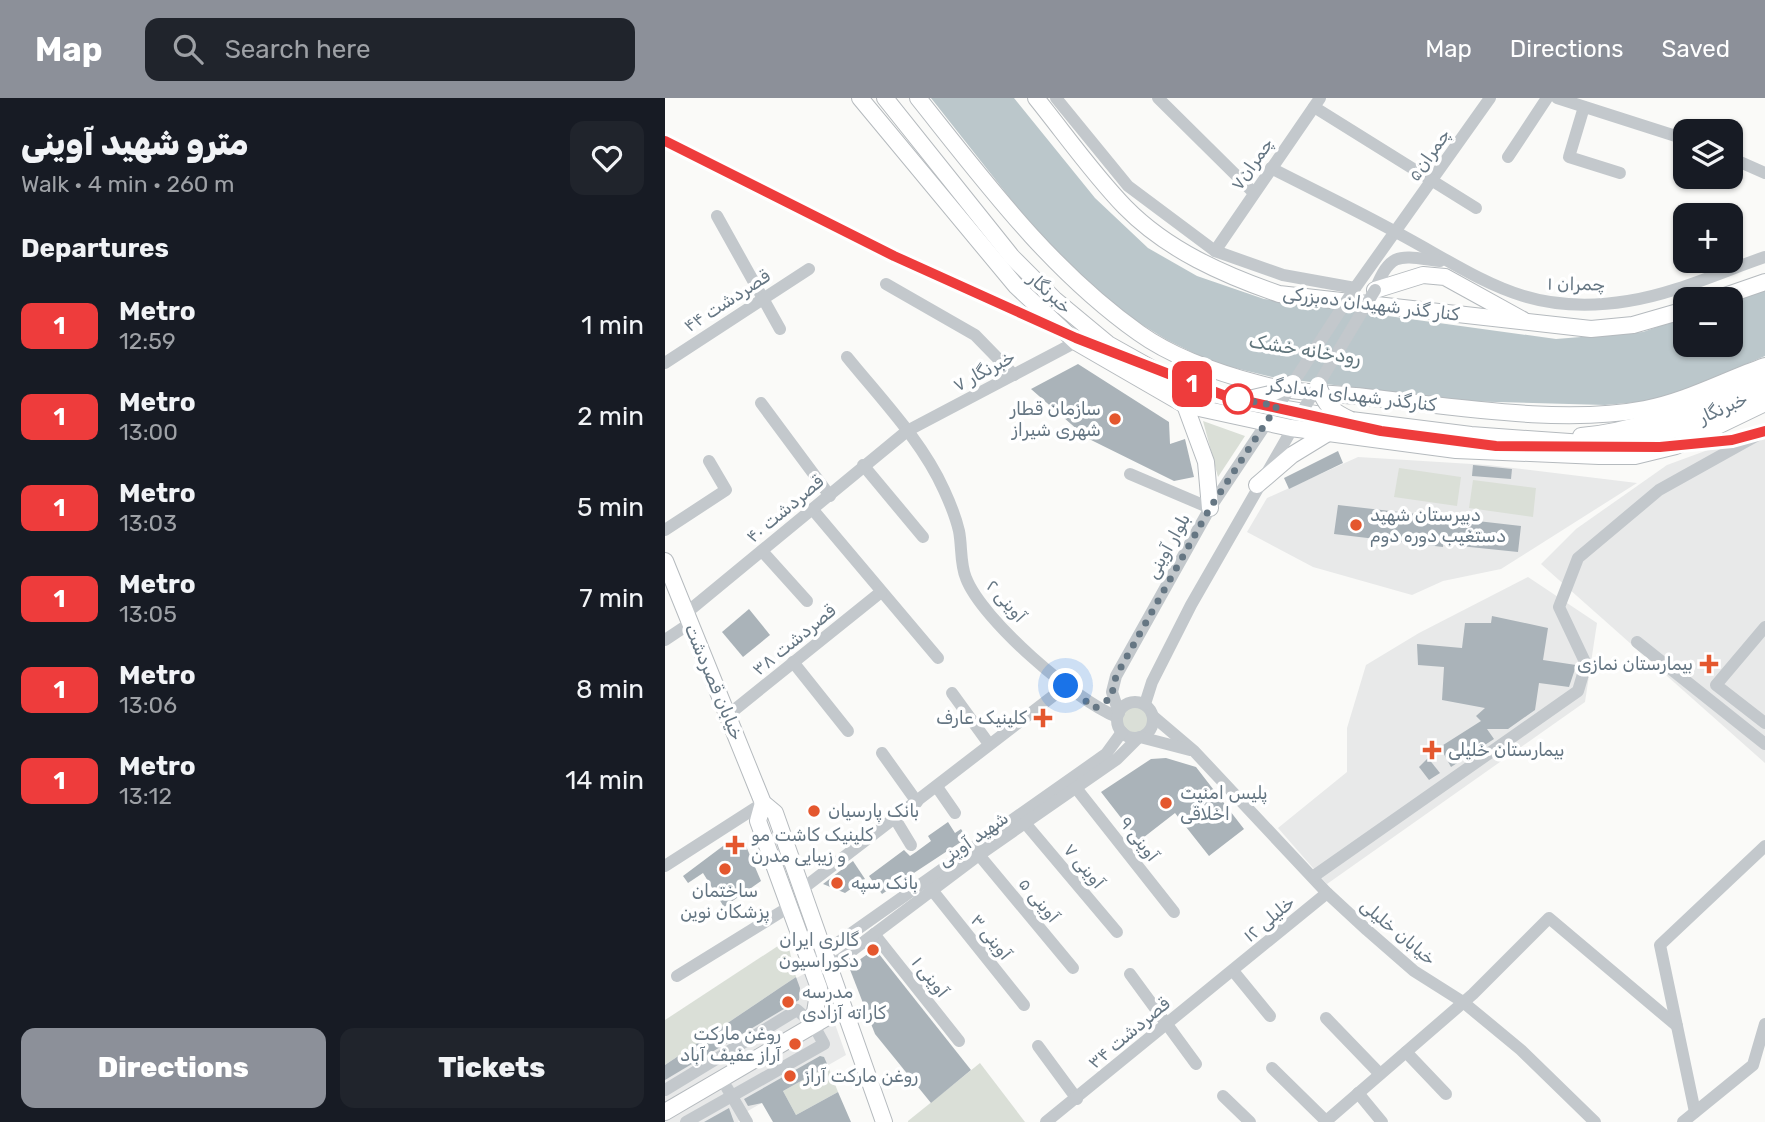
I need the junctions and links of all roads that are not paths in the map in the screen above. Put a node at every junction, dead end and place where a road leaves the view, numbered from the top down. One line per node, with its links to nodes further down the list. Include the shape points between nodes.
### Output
1 (860, 98): 36 (main road, خبرنگار, via 1016,286)
2 (885, 98): 45 (main road, خبرنگار, via 1012,257 1055,300 1108,344 1182,386)
3 (918, 98): 39 (main road, کنارگذر شهدای امدادگر, via 1002,204 1067,274 1140,334 1209,369 1264,385 1562,414 1645,409)
4 (1036, 98): 34 (main road, کنار گذر شهیدان ده‌بزرکی, via 1126,208 1190,255 1237,279 1279,294)
5 (1056, 98): 23 (street, via 1128,186)
6 (1158, 98): 19 (street)
7 (1490, 98): 18 (street, چمران۵)
8 (1547, 98): 13 (street)
9 (1557, 98): 11 (street)
10 (1317, 103): 15 (street, چمران۷); 18 (street)
11 (1584, 107): 12 (street); 16 (street, via 1569,157)
12 (1673, 135)
13 (1508, 158)
14 (1743, 163): 17 (street)
15 (1271, 168): 19 (street, چمران۷); 22 (street, چمران ۱)
16 (1620, 173)
17 (1765, 173)
18 (1433, 180): 20 (street); 22 (street, چمران۵)
19 (1254, 193): 23 (street, چمران۷)
20 (1476, 208)
21 (717, 216): 32 (street)
22 (1397, 232): 25 (street, چمران ۱); 29 (street, چمران۵)
23 (1215, 251): 29 (street, via 1283,275)
24 (1765, 257): 25 (street, چمران ۱, via 1629,301 1572,305 1515,295)
25 (1445, 262): 30 (street, via 1396,258 1387,263)
26 (809, 269): 32 (street, ۴۴ قصردشت)
27 (1765, 282): 31 (main road)
28 (885, 284): 40 (street, via 975,335)
29 (1355, 289): 42 (street, بلوار آوینی, bridge)
30 (1375, 290): 34 (main road, via 1423,275 1445,277); 43 (street, bridge)
31 (1743, 290)
32 (762, 299): 35 (street); 38 (street, ۴۴ قصردشت)
33 (1673, 314): 34 (main road, کنار گذر شهیدان ده‌بزرکی, via 1633,326 1591,329)
34 (1530, 324)
35 (780, 329)
36 (1076, 342): 40 (street, ۷ خبرنگار); 48 (main road, خبرنگار)
37 (847, 357): 54 (street, ۲ آوینی)
38 (665, 363)
39 (1765, 366)
40 (1014, 374): 54 (street, ۷ خبرنگار)
41 (1765, 378): 57 (main road, via 1639,425)
42 (1293, 383): 45 (main road, bridge); 49 (street, بلوار آوینی, bridge)
43 (1318, 385): 50 (street, bridge); 51 (main road, bridge, via 1324,403)
44 (1765, 389): 57 (main road, خبرنگار, via 1674,430 1633,440 1598,444)
45 (1240, 401): 49 (main road, خبرنگار)
46 (761, 402): 62 (street)
47 (1765, 403): 56 (main road, خبرنگار, via 1676,446 1635,456 1456,450)
48 (1185, 405): 52 (main road, خبرنگار); 63 (main road, via 1206,462)
49 (1277, 406): 50 (main road, خبرنگار); 52 (street, بلوار آوینی)
50 (1303, 410): 51 (main road, خبرنگار); 53 (street)
51 (1351, 420): 57 (main road, خبرنگار)
52 (1266, 423): 53 (main road, خبرنگار); 63 (street, بلوار آوینی)
53 (1291, 428): 56 (main road, خبرنگار); 61 (street)
54 (907, 430): 59 (street, ۴۰ قصردشت); 77 (street, ۲ آوینی, via 944,489 958,529 964,575 973,594)
55 (1765, 431): 104 (street, via 1658,490 1578,558 1559,607 1586,664 1578,691)
56 (1328, 433): 61 (main road, via 1292,455)
57 (1534, 439)
58 (709, 461): 65 (street, via 726,490)
59 (863, 465): 62 (street, ۴۰ قصردشت); 66 (street)
60 (1129, 474): 63 (street)
61 (1257, 485): 80 (street, via 1191,604 1152,682)
62 (830, 496): 64 (street, ۴۰ قصردشت)
63 (1210, 508): 78 (street, بلوار آوینی, via 1116,676)
64 (813, 510): 67 (street, ۴۰ قصردشت); 69 (street)
65 (665, 530)
66 (923, 537)
67 (762, 551): 70 (street); 71 (street, ۴۰ قصردشت)
68 (665, 561): 71 (main road, خیابان قصردشت)
69 (881, 592): 75 (street); 76 (street, ۳۸ قصردشت)
70 (807, 601)
71 (687, 619): 73 (street, ۴۰ قصردشت); 82 (main road, خیابان قصردشت)
72 (1765, 627): 85 (street, via 1716,685)
73 (665, 640)
74 (1637, 642): 90 (street)
75 (938, 658)
76 (793, 662): 82 (street, ۳۸ قصردشت); 86 (street)
77 (1066, 686): 81 (street, ۲ آوینی); 89 (street)
78 (1112, 692): 81 (street, via 1108,702); 83 (street)
79 (952, 693): 89 (street)
80 (1146, 704): 83 (street, via 1128,703); 84 (street)
81 (1095, 708): 83 (street, ۲ آوینی)
82 (728, 715): 96 (main road, خیابان قصردشت)
83 (1118, 715): 87 (street)
84 (1154, 718): 88 (street, via 1150,730); 91 (street, خیابان خلیلی)
85 (1765, 723)
86 (848, 731)
87 (1122, 732): 88 (street); 112 (street, شهید آوینی, via 1106,754)
88 (1139, 738): 91 (street); 94 (street, شهید آوینی)
89 (989, 744): 93 (street)
90 (1765, 744)
91 (1194, 751): 104 (street, خیابان خلیلی)
92 (882, 753): 95 (street)
93 (937, 788): 95 (street); 97 (street)
94 (1076, 788): 99 (street, شهید آوینی); 109 (street, ۹ آوینی)
95 (917, 802): 98 (street)
96 (763, 803): 103 (street); 105 (main road, خیابان قصردشت, via 775,813); 108 (main road, خیابان قصردشت, via 758,821)
97 (954, 813)
98 (894, 817): 100 (street); 105 (street)
99 (1025, 823): 102 (street, شهید آوینی); 110 (street, ۷ آوینی)
100 (911, 845)
101 (1765, 846): 126 (street, via 1660,945)
102 (979, 855): 106 (street, شهید آوینی); 113 (street, ۵ آوینی)
103 (665, 866)
104 (1314, 876): 107 (street, خیابان خلیلی)
105 (801, 890): 112 (main road, خیابان قصردشت)
106 (932, 890): 111 (street, شهید آوینی); 119 (street, ۳ آوینی)
107 (1327, 893): 114 (street, ۱۲ خلیلی); 118 (street, خیابان خلیلی, via 1414,971)
108 (789, 907): 112 (main road, خیابان قصردشت); 116 (street)
109 (1174, 912)
110 (1117, 932)
111 (874, 934): 112 (street, شهید آوینی); 127 (street, ۱ آوینی)
112 (821, 963): 117 (main road, خیابان قصردشت); 120 (main road, خیابان قصردشت)
113 (1073, 968)
114 (1234, 972): 121 (street); 123 (street, قصردشت ۳۴)
115 (1130, 974): 123 (street)
116 (677, 976)
117 (819, 988): 120 (street); 124 (main road)
118 (1463, 1002): 126 (street, via 1549,918); 129 (street); 149 (street, خیابان خلیلی, via 1521,1049)
119 (1024, 1005)
120 (841, 1009): 124 (main road); 144 (main road, خیابان قصردشت)
121 (1270, 1016)
122 (1326, 1018): 132 (street)
123 (1167, 1023): 130 (street); 139 (street, قصردشت ۳۴)
124 (813, 1024): 133 (main road); 134 (street, via 797,1010); 137 (street, via 824,1044)
125 (1765, 1024): 141 (street, via 1753,1065)
126 (1677, 1026): 141 (street)
127 (959, 1041)
128 (1038, 1045): 139 (street)
129 (1406, 1052): 132 (street); 136 (street)
130 (1196, 1064)
131 (1272, 1068): 147 (street)
132 (1380, 1074): 135 (street)
133 (722, 1079): 137 (street); 140 (main road)
134 (665, 1090)
135 (1358, 1093): 147 (street); 148 (street)
136 (1445, 1094)
137 (731, 1095): 142 (street); 143 (street)
138 (1223, 1096): 146 (street)
139 (1077, 1098): 145 (street, قصردشت ۳۴)
140 (665, 1112)
141 (1695, 1112): 150 (street)
142 (686, 1122)
143 (747, 1122)
144 (884, 1122)
145 (1046, 1122)
146 (1250, 1122)
147 (1326, 1122)
148 (1383, 1122)
149 (1595, 1122)
150 (1683, 1122)

